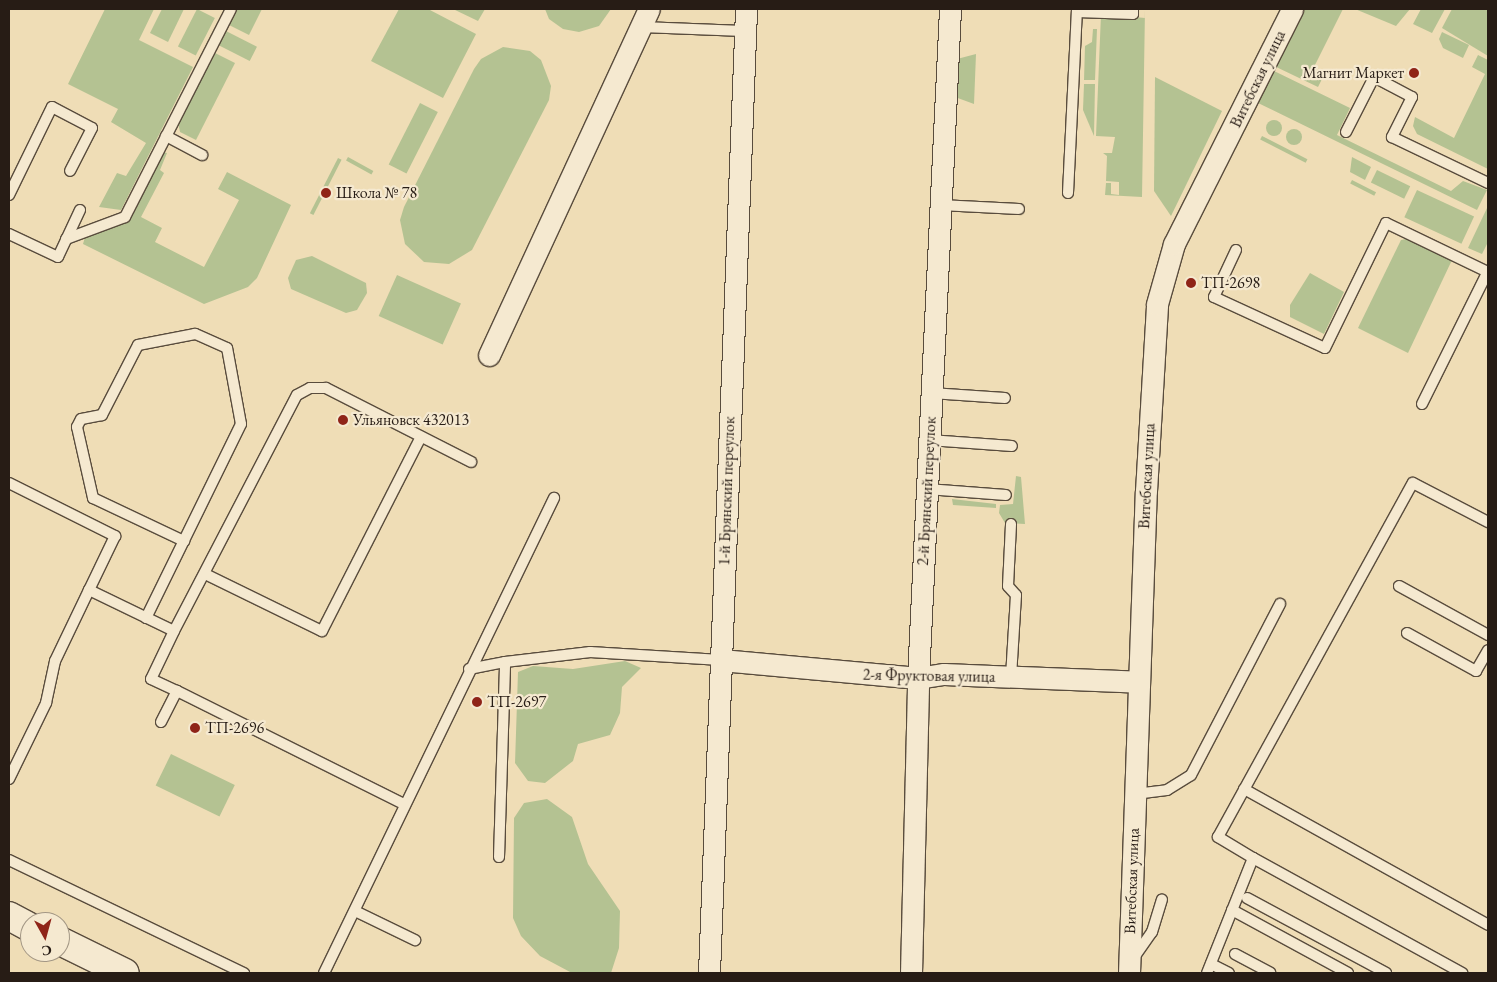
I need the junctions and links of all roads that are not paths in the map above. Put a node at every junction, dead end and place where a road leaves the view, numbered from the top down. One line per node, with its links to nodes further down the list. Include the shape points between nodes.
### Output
1 (230, 9): 10 (lane)
2 (746, 9): 8 (street, 1-й Брянский переулок)
3 (950, 9): 16 (street, 2-й Брянский переулок)
4 (1133, 9): 6 (lane, via 1133,14)
5 (1292, 9): 52 (street, Витебская улица, via 1174,244 1162,282 1146,491)
6 (1077, 10): 14 (lane)
7 (645, 18): 8 (lane); 23 (street)
8 (745, 31): 47 (street, 1-й Брянский переулок)
9 (1346, 132): 13 (lane, via 1374,77 1412,97 1392,137)
10 (166, 136): 11 (lane); 20 (lane, via 125,217)
11 (202, 155)
12 (70, 171): 15 (lane, via 92,128 52,108)
13 (1488, 183)
14 (1068, 193)
15 (9, 195)
16 (940, 205): 17 (lane); 24 (street, 2-й Брянский переулок)
17 (1019, 209)
18 (80, 210): 20 (lane)
19 (9, 234): 20 (lane, via 58,257)
20 (66, 240)
21 (1236, 250): 22 (lane, via 1214,297 1325,348 1386,223)
22 (1488, 271): 26 (lane)
23 (490, 356)
24 (931, 394): 25 (lane); 28 (street, 2-й Брянский переулок)
25 (1005, 398)
26 (1422, 404)
27 (421, 437): 30 (lane); 38 (lane, via 326,388 303,390 292,401); 38 (lane, via 322,631)
28 (929, 440): 29 (lane); 32 (street, 2-й Брянский переулок)
29 (1012, 446)
30 (471, 462)
31 (9, 483): 40 (lane, via 115,536)
32 (927, 489): 33 (lane); 51 (street, 2-й Брянский переулок)
33 (1006, 495)
34 (554, 498): 49 (lane)
35 (1488, 522): 56 (lane, via 1413,482)
36 (1011, 524): 50 (lane, via 1008,586 1016,595)
37 (184, 542): 42 (lane, via 93,498 78,426 80,419 102,415 138,346 195,334 227,348 241,424)
38 (205, 574): 43 (lane)
39 (1399, 586): 45 (lane)
40 (89, 590): 42 (lane); 55 (lane, via 55,661 46,703)
41 (1280, 604): 57 (lane, via 1191,775 1181,785)
42 (146, 618): 43 (lane)
43 (174, 631): 53 (lane, via 151,679)
44 (1406, 633): 46 (lane, via 1476,671)
45 (1488, 635)
46 (1488, 650)
47 (721, 660): 48 (lane, via 590,652); 51 (street, 2-я Фруктовая улица); 75 (street, 1-й Брянский переулок)
48 (505, 662): 49 (lane); 59 (lane)
49 (469, 669): 58 (lane)
50 (1011, 677): 51 (street, 2-я Фруктовая улица, via 944,674); 52 (street, 2-я Фруктовая улица)
51 (918, 678): 76 (street, 2-й Брянский переулок)
52 (1139, 682): 57 (street, Витебская улица)
53 (177, 691): 54 (lane); 58 (lane)
54 (161, 722)
55 (9, 779)
56 (1244, 789): 60 (lane, via 1218,837); 66 (lane)
57 (1135, 794): 71 (street, Витебская улица)
58 (404, 804): 65 (lane)
59 (499, 857)
60 (1253, 858): 64 (lane); 81 (lane)
61 (9, 860): 73 (lane)
62 (1247, 898): 80 (lane)
63 (1162, 899): 71 (lane, via 1152,932)
64 (1232, 910): 70 (lane); 79 (lane)
65 (355, 911): 67 (lane); 74 (lane)
66 (1488, 925)
67 (415, 940)
68 (70, 946): 72 (street)
69 (1235, 954): 78 (lane)
70 (1209, 968): 77 (lane)
71 (1129, 969)
72 (125, 973)
73 (244, 973)
74 (324, 973)
75 (709, 973)
76 (910, 973)
77 (1229, 973)
78 (1270, 973)
79 (1348, 973)
80 (1386, 973)
81 (1462, 973)

